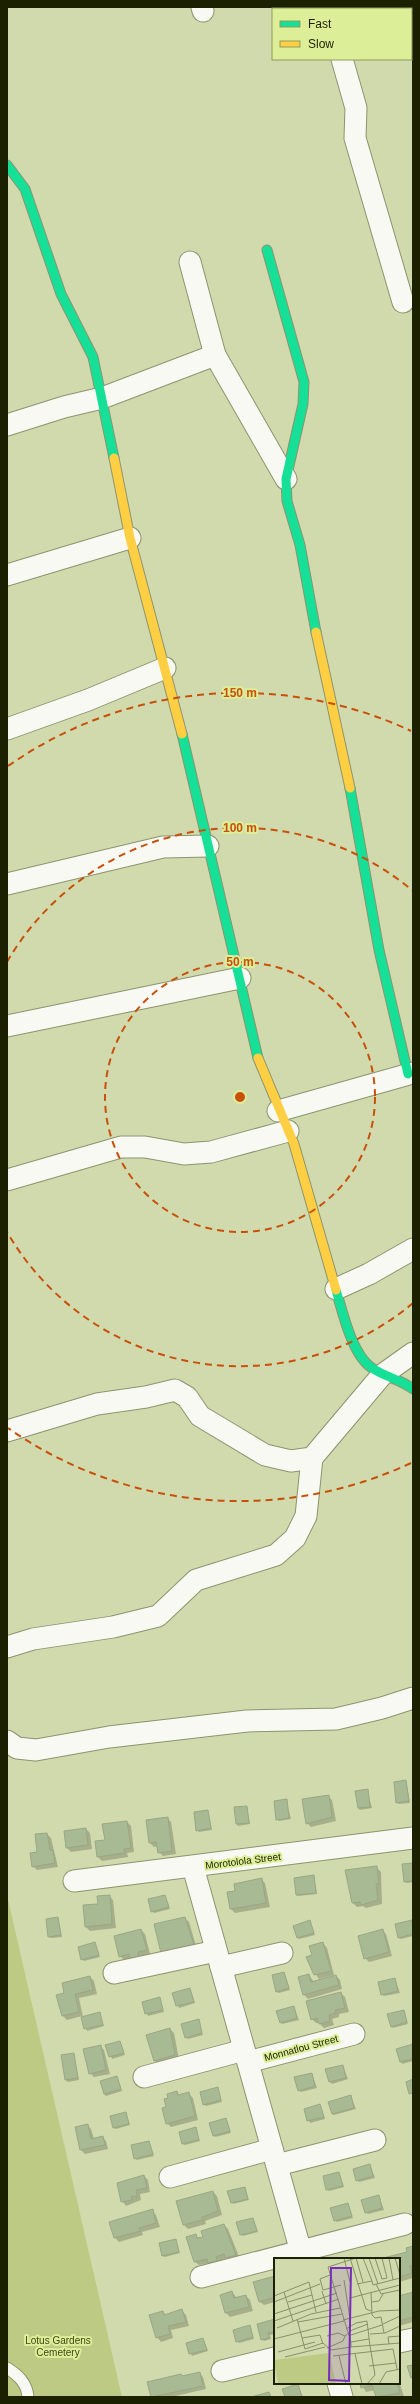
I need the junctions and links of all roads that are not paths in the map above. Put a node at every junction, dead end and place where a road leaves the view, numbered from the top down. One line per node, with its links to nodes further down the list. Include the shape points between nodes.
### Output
1 (342, 60): 5 (street, via 356,108 355,138)
2 (7, 165): 7 (street, via 25,189 61,294 93,357)
3 (267, 250): 9 (street, via 304,382 303,404)
4 (190, 262): 6 (street)
5 (403, 302)
6 (215, 355): 7 (street); 9 (street)
7 (102, 398): 8 (street); 10 (street)
8 (7, 425)
9 (286, 479): 18 (street, via 287,501 300,544 321,657 357,822 379,950)
10 (130, 538): 11 (street); 12 (street)
11 (7, 575)
12 (165, 668): 13 (street, via 88,700); 14 (street)
13 (7, 729)
14 (208, 846): 15 (street, via 163,847); 16 (street)
15 (7, 884)
16 (240, 978): 17 (street); 19 (street, via 260,1067)
17 (7, 1026)
18 (410, 1074): 19 (street)
19 (278, 1111): 20 (street)
20 (288, 1131): 21 (street, via 211,1152 184,1154 145,1147 121,1147); 23 (street)
21 (7, 1180)
22 (413, 1249): 23 (street)
23 (336, 1289): 25 (street, via 359,1356 367,1367)
24 (413, 1353): 25 (street)
25 (382, 1375): 26 (street, via 399,1380); 28 (street)
26 (413, 1390)
27 (7, 1431): 28 (street, via 97,1404 175,1390 187,1397 200,1416 265,1455 291,1461)
28 (312, 1458): 29 (street, via 306,1516 295,1538 276,1556 196,1580 158,1616 113,1627 33,1639)
29 (7, 1647)
30 (413, 1698): 31 (street, via 336,1719 247,1721 36,1750 17,1748)
31 (7, 1741)
32 (413, 1838): 33 (street, Morotolola Street)
33 (193, 1867): 34 (street, Morotolola Street); 36 (street)
34 (74, 1881)
35 (282, 1953): 36 (street)
36 (219, 1959): 37 (street); 39 (street)
37 (114, 1973)
38 (354, 2034): 39 (street, Monnatlou Street)
39 (246, 2056): 40 (street, Monnatlou Street); 42 (street)
40 (144, 2077)
41 (375, 2140): 42 (street)
42 (274, 2157): 43 (street); 45 (street)
43 (170, 2177)
44 (405, 2224): 45 (street)
45 (302, 2255): 46 (street)
46 (288, 2258)
47 (274, 2261): 48 (street)
48 (201, 2277)
49 (413, 2339): 50 (street)
50 (400, 2342)
51 (274, 2358): 53 (street)
52 (7, 2368): 55 (lane, via 23,2382)
53 (222, 2371)
54 (338, 2384): 56 (street)
55 (28, 2397)
56 (342, 2397)

